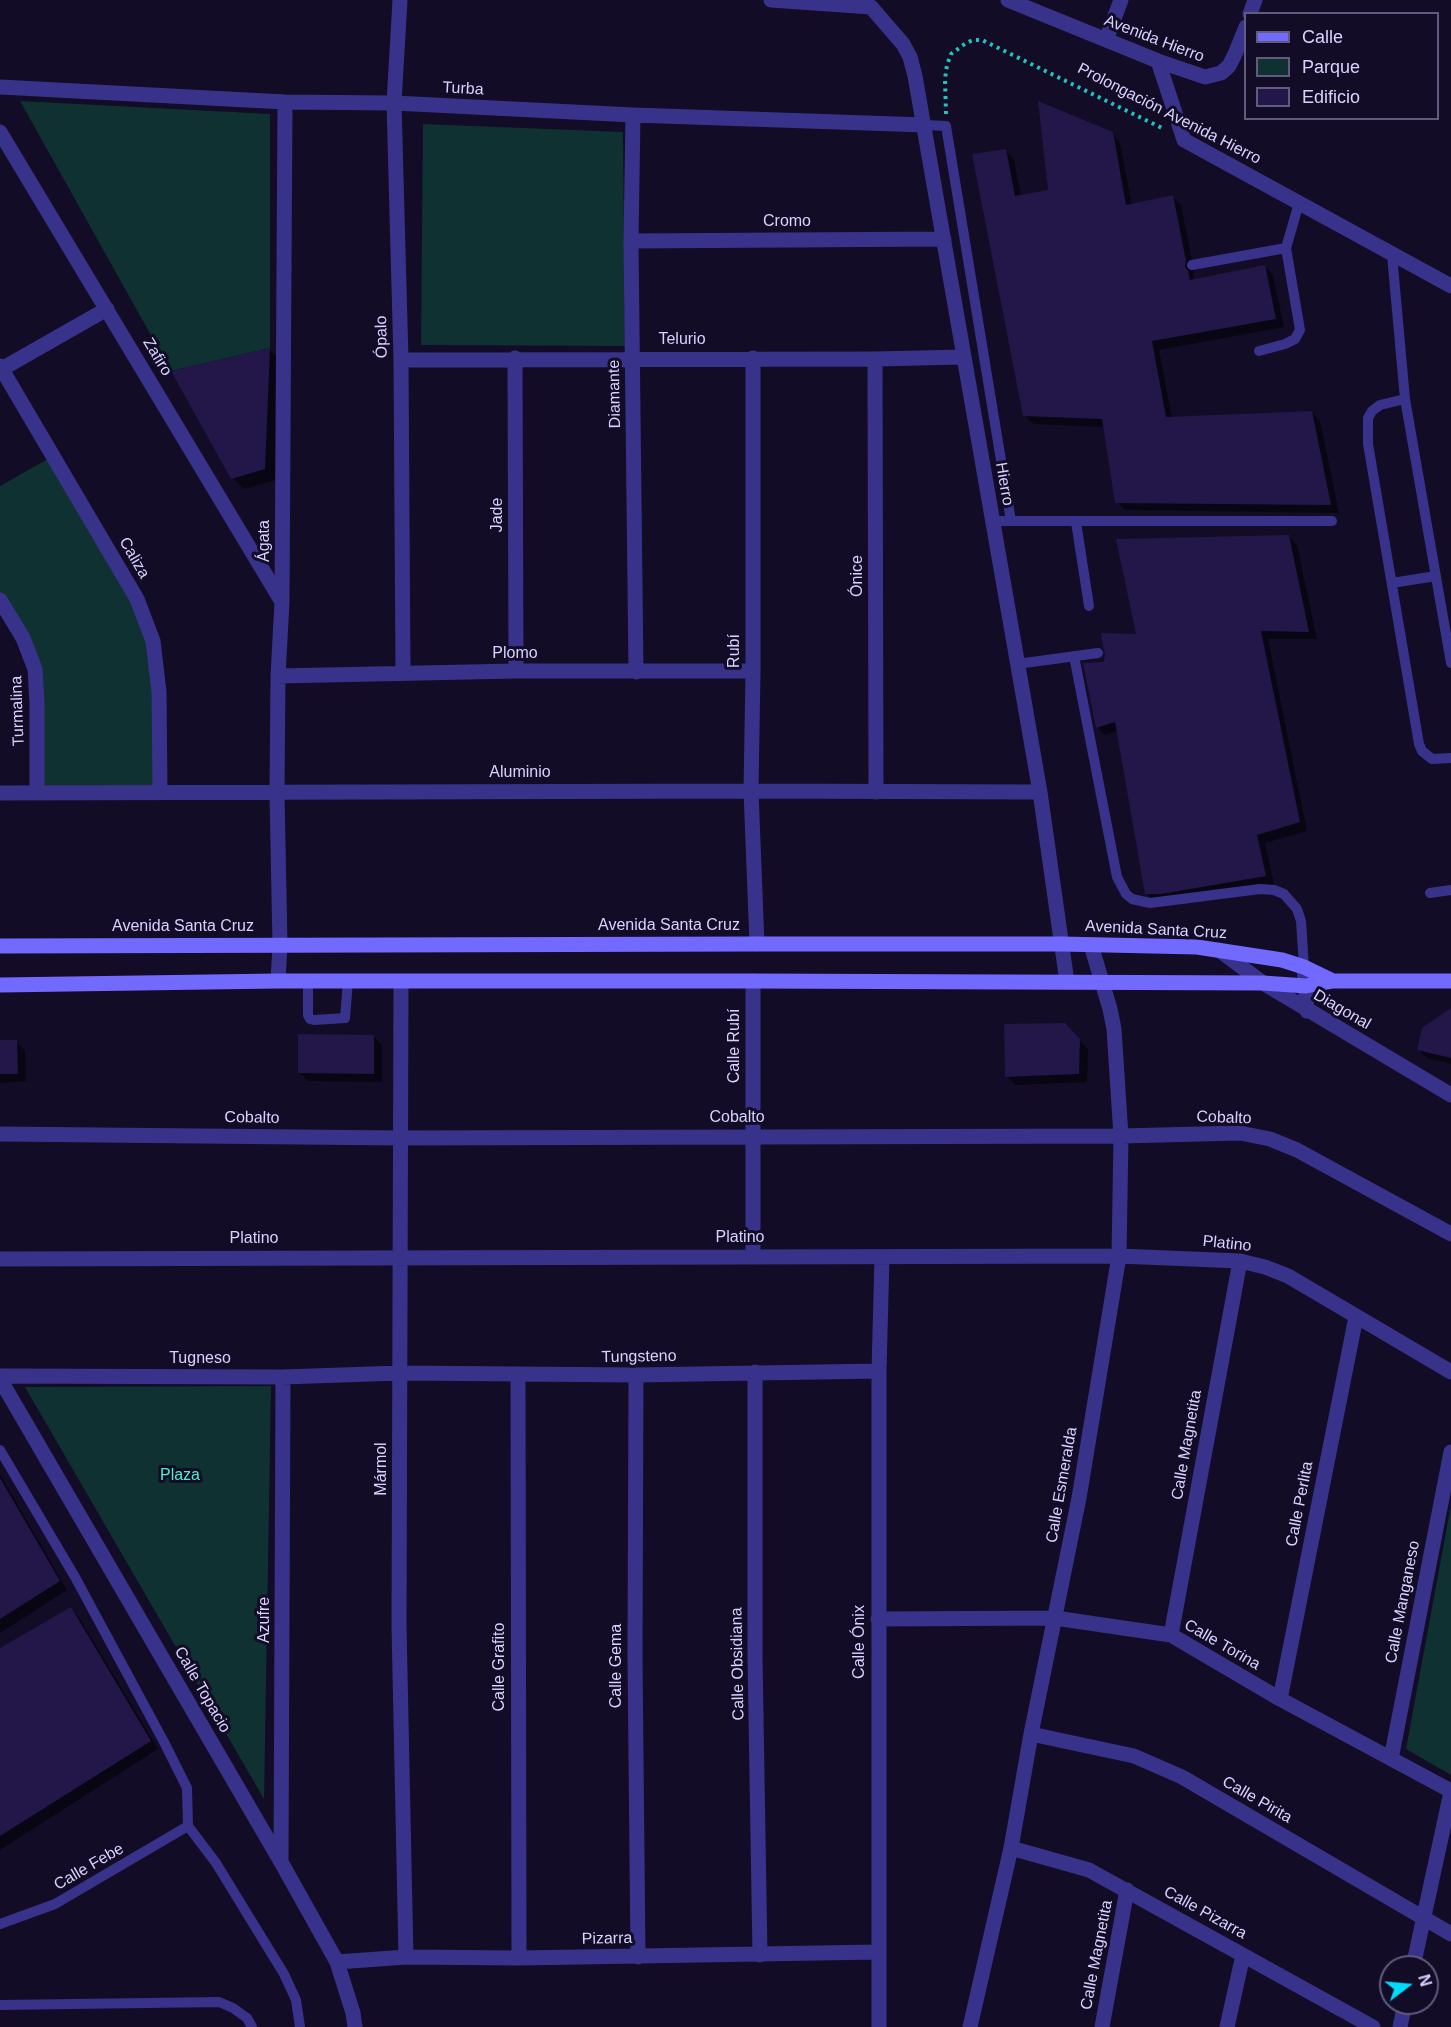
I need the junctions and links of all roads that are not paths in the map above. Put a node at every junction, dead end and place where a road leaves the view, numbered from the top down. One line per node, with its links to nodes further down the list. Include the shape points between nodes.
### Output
1 (400, 0): 12 (street, Ópalo)
2 (771, 0): 5 (street)
3 (1008, 0): 8 (street, Avenida Hierro)
4 (1121, 0): 8 (street)
5 (825, 1): 6 (street)
6 (871, 3): 14 (street, Hierro, via 910,57)
7 (1244, 30): 9 (street, Avenida Hierro, via 1235,54 1221,73 1205,77)
8 (1106, 40): 9 (street, Avenida Hierro)
9 (1158, 61): 16 (street, Prolongación Avenida Hierro, via 1184,140)
10 (0, 87): 11 (street, Turba)
11 (285, 102): 12 (street, Turba); 40 (street, Ágata)
12 (394, 103): 13 (street, Turba); 30 (street, Ópalo)
13 (633, 115): 14 (street, Turba); 18 (street, Diamante)
14 (925, 125): 17 (street, Hierro); 34 (lane, via 946,126)
15 (0, 132): 23 (street, Zafiro)
16 (1299, 203): 19 (lane); 20 (street, Prolongación Avenida Hierro)
17 (944, 239): 18 (street, Cromo); 25 (street, Hierro)
18 (631, 241): 27 (street, Diamante)
19 (1286, 248): 21 (lane); 24 (lane, via 1300,330 1295,339)
20 (1392, 255): 22 (street, Prolongación Avenida Hierro); 32 (lane)
21 (1192, 265)
22 (1451, 286)
23 (107, 309): 31 (street); 40 (street, Zafiro)
24 (1259, 351)
25 (963, 357): 29 (street, Telurio); 33 (street, Hierro)
26 (515, 358): 27 (street, Telurio); 30 (street, Telurio); 46 (street, Jade)
27 (632, 358): 28 (street, Telurio); 48 (street, Diamante)
28 (753, 358): 29 (street, Telurio); 47 (street, Rubí)
29 (875, 359): 55 (street, Ónice)
30 (401, 360): 49 (street, Ópalo)
31 (1, 368): 54 (street, Caliza, via 137,599 153,641 159,692)
32 (1405, 399): 37 (lane); 38 (lane, via 1372,411 1367,429)
33 (992, 521): 34 (lane); 45 (street, Hierro)
34 (1011, 521): 36 (lane)
35 (1332, 521): 36 (lane)
36 (1076, 522): 41 (lane)
37 (1436, 576): 38 (lane); 44 (lane)
38 (1392, 583): 51 (lane, via 1419,744 1432,759)
39 (0, 600): 53 (street, Turmalina, via 24,638 35,669)
40 (282, 602): 50 (street, Ágata)
41 (1089, 606)
42 (1098, 653): 43 (lane)
43 (1074, 656): 45 (lane); 67 (lane, via 1117,877 1126,894 1150,903 1260,889 1284,894 1297,909 1301,921)
44 (1451, 663)
45 (1017, 664): 56 (street, Hierro)
46 (516, 671): 48 (street, Plomo); 49 (street, Plomo)
47 (753, 671): 48 (street, Plomo); 52 (street, Rubí)
48 (636, 672)
49 (403, 673): 50 (street, Plomo)
50 (278, 676): 58 (street, Ágata)
51 (1451, 758)
52 (751, 791): 55 (street, Aluminio); 58 (street, Aluminio); 61 (street, Rubí)
53 (37, 792): 54 (street, Aluminio); 57 (street, Aluminio)
54 (160, 792): 58 (street, Aluminio)
55 (876, 792): 56 (street, Aluminio)
56 (1040, 792): 62 (street, Hierro)
57 (0, 793)
58 (277, 793): 63 (street, Ágata)
59 (1451, 890): 60 (lane)
60 (1430, 893)
61 (757, 944): 62 (street, Avenida Santa Cruz); 63 (street, Avenida Santa Cruz)
62 (1062, 944): 64 (street, Avenida Santa Cruz); 75 (street, Hierro)
63 (280, 945): 65 (street, Avenida Santa Cruz); 68 (street, Ágata)
64 (1091, 945): 66 (street, Avenida Santa Cruz); 77 (street, Calle Esmeralda)
65 (0, 946)
66 (1219, 950): 67 (street, Avenida Santa Cruz); 76 (street, Diagonal)
67 (1305, 967): 72 (street, Avenida Santa Cruz); 79 (street)
68 (278, 981): 69 (street, Avenida Santa Cruz); 78 (street, Avenida Santa Cruz)
69 (308, 981): 70 (street, Avenida Santa Cruz); 70 (lane, via 308,1015 314,1020 345,1018)
70 (348, 981): 74 (street, Avenida Santa Cruz)
71 (753, 981): 74 (street, Avenida Santa Cruz); 75 (street, Avenida Santa Cruz); 83 (street, Calle Rubí)
72 (1333, 981): 73 (street, Avenida Santa Cruz); 79 (street, Avenida Santa Cruz)
73 (1451, 981)
74 (401, 982): 85 (street, Mármol)
75 (1067, 982): 77 (street, Avenida Santa Cruz)
76 (1263, 983): 77 (street, Avenida Santa Cruz); 79 (street, Avenida Santa Cruz); 80 (street, Diagonal)
77 (1103, 984): 84 (street, Calle Esmeralda, via 1114,1029)
78 (0, 985)
79 (1306, 986): 80 (street)
80 (1307, 1011): 81 (street, Diagonal)
81 (1451, 1095)
82 (0, 1134): 85 (street, Cobalto)
83 (754, 1136): 84 (street, Cobalto); 85 (street, Cobalto); 87 (street, Calle Rubí)
84 (1121, 1136): 86 (street, Cobalto, via 1240,1133 1270,1139 1331,1167); 88 (street, Calle Esmeralda)
85 (400, 1138): 89 (street, Mármol)
86 (1451, 1234)
87 (753, 1255): 89 (street, Platino); 90 (street, Platino)
88 (1119, 1256): 90 (street, Platino); 92 (street, Platino); 105 (street, Calle Esmeralda)
89 (399, 1257): 91 (street, Platino); 97 (street, Mármol)
90 (882, 1257): 94 (street, Calle Ónix)
91 (0, 1259)
92 (1240, 1261): 93 (street, Platino, via 1288,1276); 106 (street, Calle Magnetita)
93 (1356, 1317): 96 (street, Platino); 107 (street, Calle Perlita)
94 (879, 1371): 95 (street, Tungsteno); 104 (street, Calle Ónix)
95 (755, 1372): 99 (street, Tungsteno); 119 (street, Calle Obsidiana)
96 (1451, 1372)
97 (400, 1373): 98 (street, Tungsteno); 100 (street, Tugneso); 122 (street, Mármol, via 399,1625)
98 (518, 1375): 99 (street, Tungsteno); 124 (street, Calle Grafito)
99 (636, 1375): 123 (street, Calle Gema)
100 (283, 1377): 101 (street, Tugneso); 113 (street, Azufre)
101 (0, 1378): 113 (street, Calle Topacio)
102 (0, 1450): 111 (lane, via 75,1577 187,1788)
103 (1451, 1452): 109 (street, Calle Manganeso)
104 (878, 1618): 105 (street, Calle Torina); 118 (street, Calle Ónix)
105 (1055, 1618): 106 (street, Calle Torina); 108 (street, Calle Esmeralda)
106 (1171, 1635): 107 (street, Calle Torina)
107 (1280, 1699): 109 (street, Calle Torina)
108 (1031, 1734): 112 (street, Calle Esmeralda); 115 (street, Calle Pirita, via 1134,1756 1182,1777)
109 (1391, 1759): 110 (street, Calle Torina)
110 (1451, 1791): 115 (street)
111 (188, 1826): 116 (lane, Calle Febe, via 55,1904); 129 (lane, via 216,1863 285,1974 296,2000)
112 (1011, 1848): 114 (street, Calle Pizarra, via 1089,1870); 132 (street, Calle Esmeralda)
113 (281, 1862): 125 (street, Calle Topacio)
114 (1127, 1890): 120 (street, Calle Pizarra); 133 (street, Calle Magnetita)
115 (1424, 1918): 117 (street, Calle Pirita); 121 (street)
116 (0, 1924)
117 (1451, 1934)
118 (878, 1952): 119 (street, Pizarra); 131 (street, Calle Ónix)
119 (760, 1954): 123 (street, Pizarra)
120 (1243, 1955): 127 (street, Calle Pizarra); 134 (street)
121 (1416, 1955)
122 (406, 1957): 124 (street, Pizarra); 125 (street, Pizarra)
123 (638, 1957): 124 (street, Pizarra)
124 (519, 1958)
125 (337, 1962): 130 (street, Calle Topacio)
126 (0, 2005): 128 (lane, via 219,2002 248,2019)
127 (1346, 2020): 135 (street, Calle Pizarra)
128 (252, 2027)
129 (300, 2027)
130 (355, 2027)
131 (879, 2027)
132 (970, 2027)
133 (1102, 2027)
134 (1227, 2027)
135 (1373, 2027)

